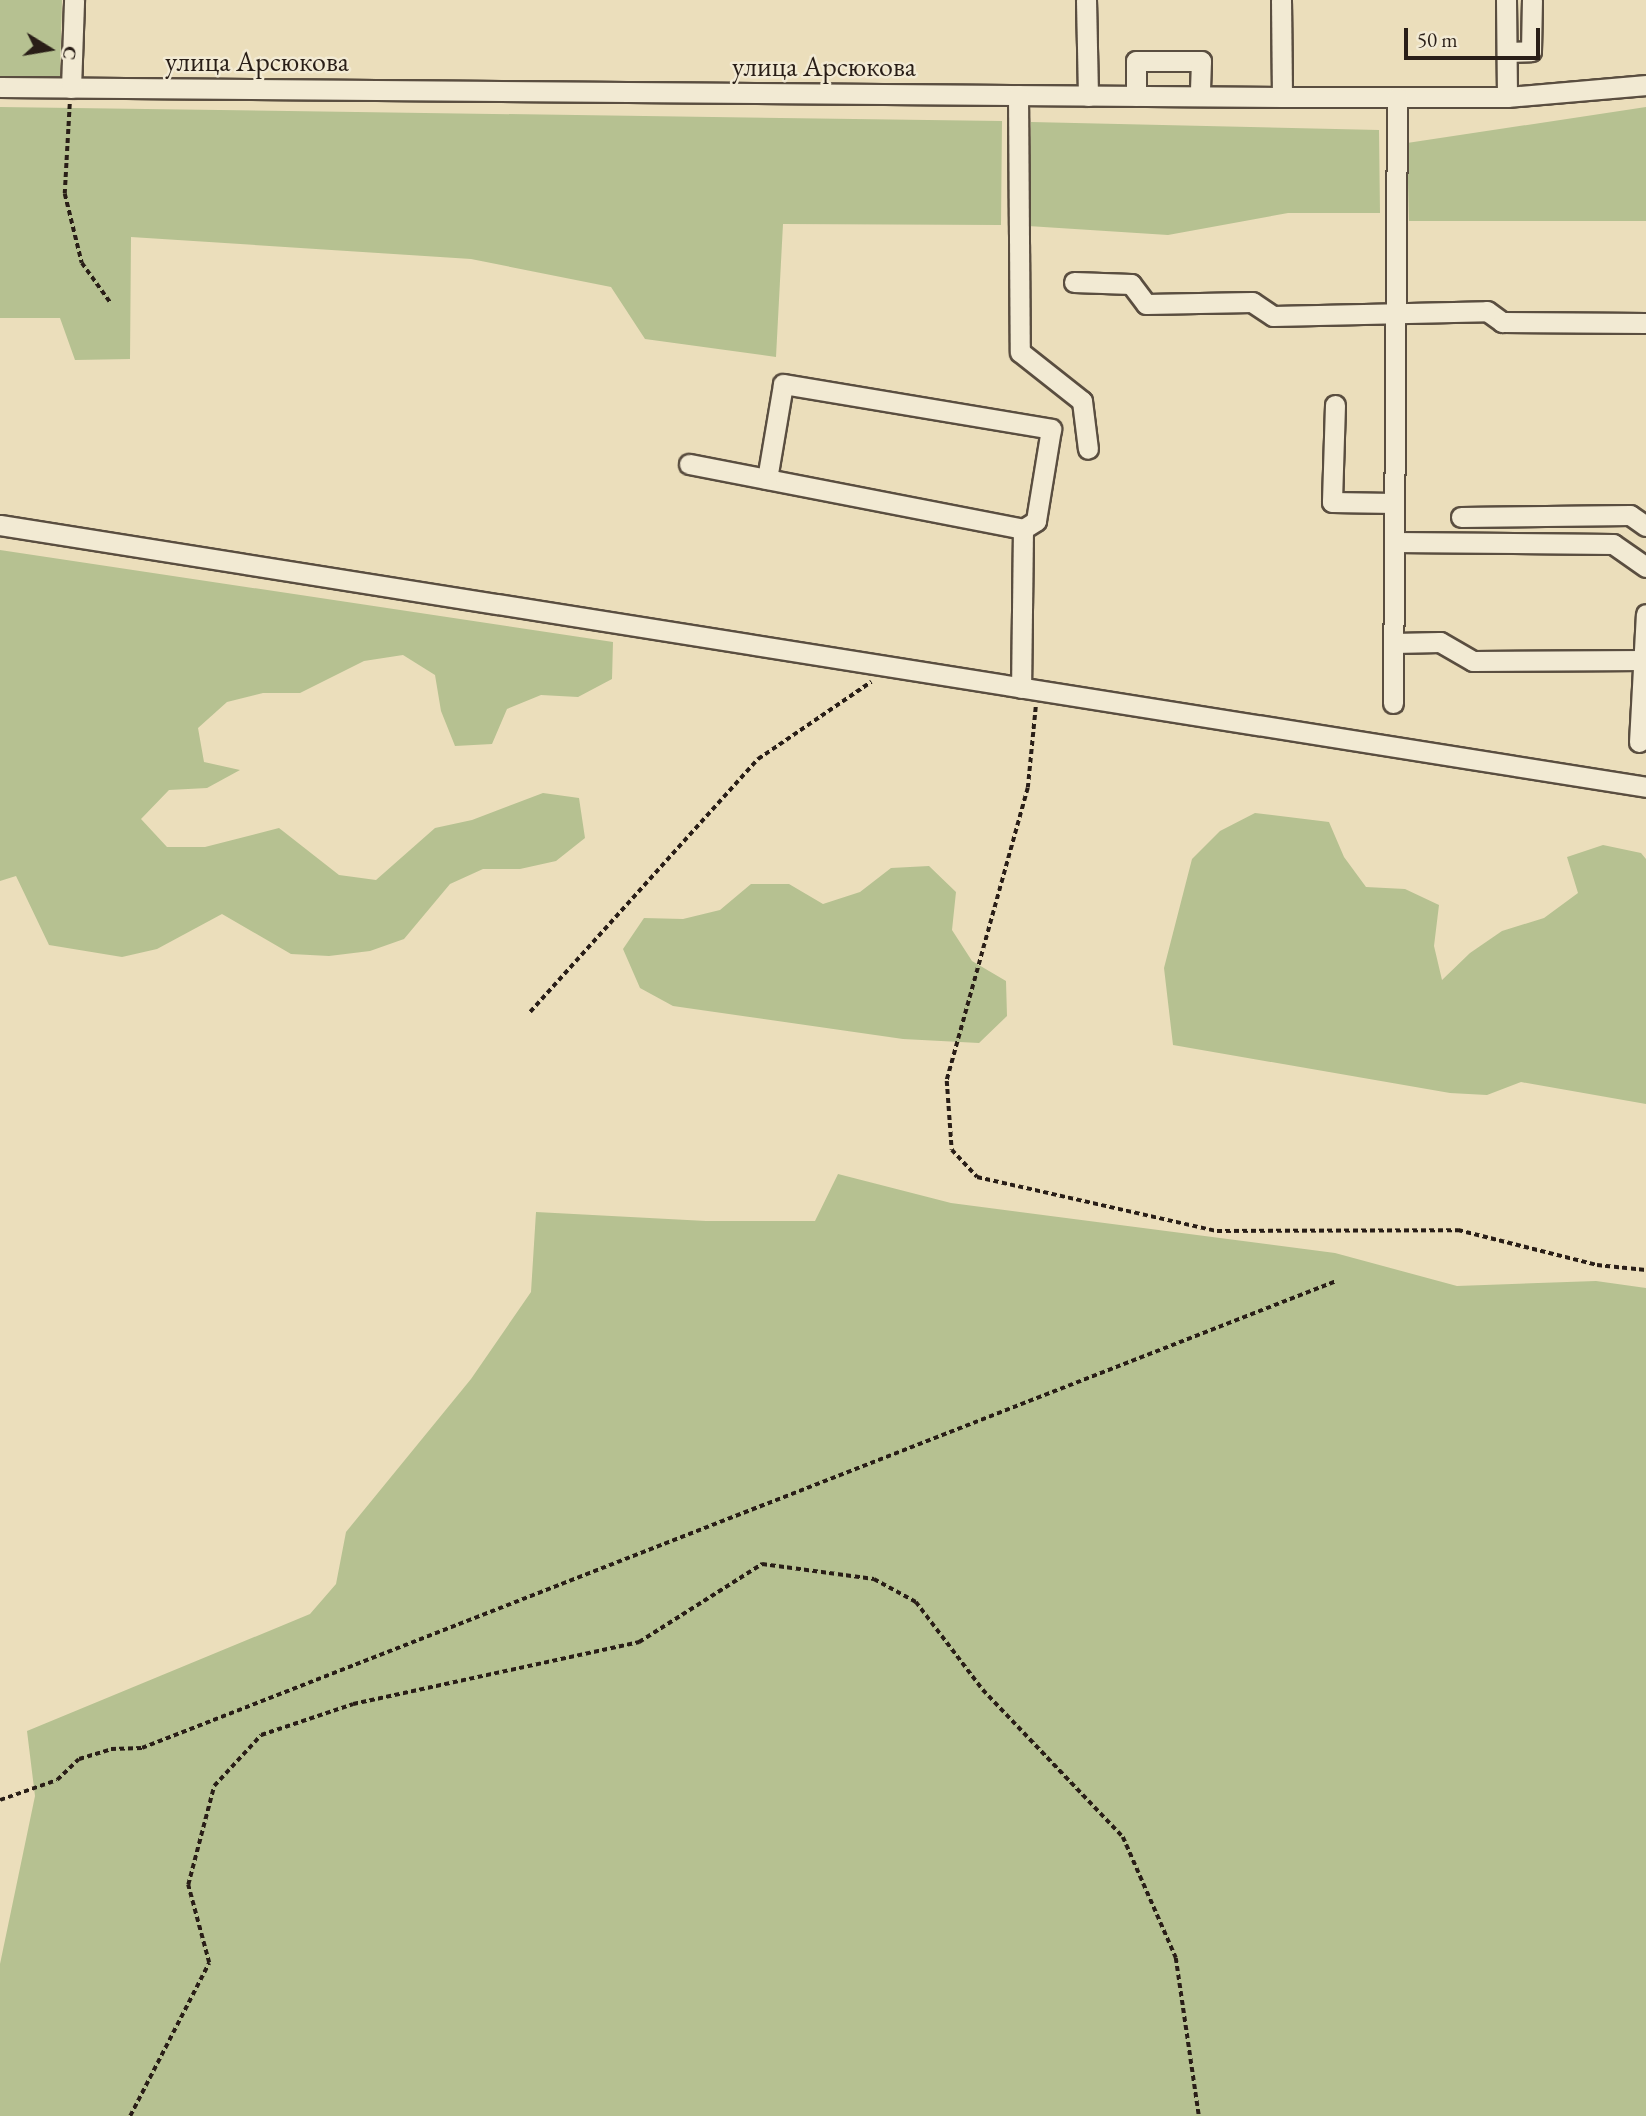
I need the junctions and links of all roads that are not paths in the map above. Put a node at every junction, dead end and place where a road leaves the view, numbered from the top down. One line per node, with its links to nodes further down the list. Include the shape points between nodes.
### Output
1 (74, 0): 9 (street)
2 (1086, 0): 11 (street)
3 (1282, 0): 14 (street)
4 (1506, 0): 6 (street)
5 (1532, 0): 6 (street, via 1531,51)
6 (1507, 52): 16 (street)
7 (1646, 85): 16 (street, улица Арсюкова)
8 (0, 88): 9 (street, улица Арсюкова)
9 (71, 88): 10 (street, улица Арсюкова)
10 (1018, 95): 11 (street, улица Арсюкова); 21 (street, via 1020,352 1082,401)
11 (1088, 96): 12 (street, улица Арсюкова)
12 (1136, 96): 13 (street, улица Арсюкова); 13 (street, via 1136,61 1201,61)
13 (1200, 96): 14 (street, улица Арсюкова)
14 (1282, 97): 15 (street, улица Арсюкова)
15 (1397, 97): 16 (street, улица Арсюкова); 18 (street)
16 (1507, 97)
17 (1074, 282): 18 (street, via 1131,284 1146,304 1252,302 1273,316)
18 (1395, 313): 19 (street, via 1487,312 1502,323); 24 (street)
19 (1646, 323)
20 (1335, 405): 24 (street, via 1332,502)
21 (1088, 449)
22 (689, 464): 23 (street)
23 (767, 479): 28 (street); 28 (street, via 783,384 1051,429 1036,521)
24 (1394, 503): 29 (street)
25 (1461, 517): 27 (street, via 1630,515)
26 (0, 525): 34 (street)
27 (1646, 526)
28 (1023, 528): 34 (street)
29 (1394, 542): 30 (street, via 1613,544); 32 (street)
30 (1646, 567)
31 (1646, 614): 33 (street)
32 (1394, 643): 33 (street, via 1440,642 1473,661); 35 (street)
33 (1643, 660): 36 (street)
34 (1030, 689): 37 (street)
35 (1393, 703)
36 (1639, 742)
37 (1646, 787)

